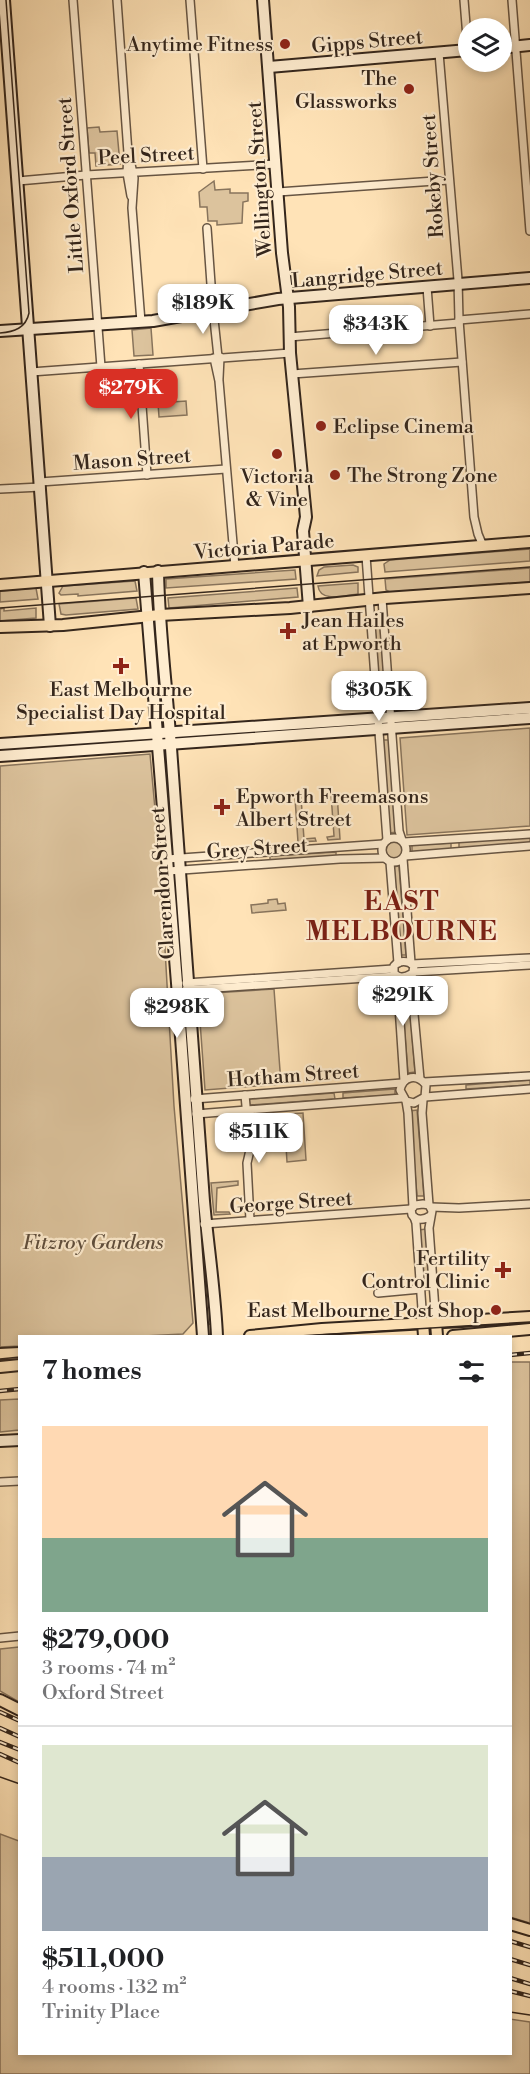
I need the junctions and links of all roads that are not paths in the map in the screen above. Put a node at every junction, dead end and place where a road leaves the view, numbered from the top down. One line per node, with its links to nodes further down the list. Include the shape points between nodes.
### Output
1 (4, 0): 8 (street)
2 (73, 0): 19 (street, Little Oxford Street)
3 (117, 0): 18 (street)
4 (190, 0): 17 (street)
5 (263, 0): 15 (street, Wellington Street)
6 (464, 0): 9 (street)
7 (512, 0): 11 (street)
8 (3, 18): 21 (street)
9 (465, 18)
10 (530, 45): 11 (street)
11 (517, 46): 12 (street); 24 (street)
12 (512, 47)
13 (458, 51): 14 (street, Gipps Street)
14 (439, 53): 15 (street, Gipps Street); 20 (street, Rokeby Street)
15 (269, 67): 16 (street, Wellington Street)
16 (276, 164): 17 (street, Peel Street); 22 (street, Wellington Street)
17 (203, 169): 18 (street, Peel Street)
18 (130, 173): 19 (street, Peel Street); 31 (street)
19 (86, 175): 21 (street, Peel Street); 33 (street, Little Oxford Street)
20 (449, 180): 22 (street); 26 (street, Rokeby Street)
21 (18, 181): 35 (street)
22 (278, 192): 28 (street, Wellington Street)
23 (207, 228): 29 (street)
24 (530, 231)
25 (530, 278): 26 (street, Langridge Street)
26 (458, 285): 27 (street, Langridge Street); 32 (street, Rokeby Street)
27 (427, 287): 28 (street, Langridge Street); 34 (street)
28 (287, 298): 29 (street, Langridge Street); 37 (street, Wellington Street)
29 (214, 310): 31 (street, Langridge Street); 39 (street)
30 (530, 314): 32 (street)
31 (141, 322): 33 (street, Langridge Street)
32 (459, 322): 34 (street); 40 (street, Rokeby Street)
33 (98, 325): 35 (street, Langridge Street); 42 (street, Little Oxford Street)
34 (430, 326): 37 (street)
35 (28, 329): 36 (street, Langridge Street); 43 (street)
36 (0, 331)
37 (289, 337): 38 (street, Wellington Street)
38 (290, 353): 39 (street); 44 (street, Wellington Street)
39 (217, 357): 41 (street); 45 (street)
40 (462, 362): 44 (street); 50 (street, Rokeby Street, via 474,517)
41 (139, 364): 42 (street); 46 (street)
42 (101, 367): 43 (street)
43 (31, 372): 47 (street)
44 (292, 374): 52 (street, Wellington Street, via 306,517)
45 (226, 469): 46 (street, Mason Street); 53 (street)
46 (147, 475): 47 (street, Mason Street)
47 (40, 485): 48 (street, Mason Street); 56 (street)
48 (0, 489)
49 (530, 542): 50 (main road, Victoria Parade)
50 (483, 546): 51 (main road, Victoria Parade)
51 (366, 556): 52 (main road, Victoria Parade); 60 (street)
52 (305, 561): 53 (main road, Victoria Parade); 61 (street, Wellington Street)
53 (235, 567): 54 (main road, Victoria Parade)
54 (158, 571): 55 (main road, Victoria Parade); 62 (street, Clarendon Street)
55 (144, 572): 56 (main road, Victoria Parade); 63 (street, Clarendon Street)
56 (47, 582): 57 (main road, Victoria Parade); 64 (street)
57 (0, 585)
58 (530, 588): 59 (main road)
59 (382, 599): 60 (main road); 66 (street)
60 (369, 600): 61 (main road); 67 (street)
61 (309, 607): 62 (main road)
62 (160, 615): 63 (main road); 74 (street, Clarendon Street)
63 (147, 616): 64 (main road); 75 (street, Clarendon Street)
64 (50, 626): 65 (main road)
65 (0, 627)
66 (390, 698): 67 (street); 69 (street)
67 (376, 699): 70 (street)
68 (530, 708): 69 (street)
69 (392, 716): 70 (street); 72 (street)
70 (378, 717): 73 (street); 74 (street)
71 (530, 718): 72 (street)
72 (392, 728): 73 (street); 81 (street, via 399,831)
73 (379, 729): 77 (street); 82 (street)
74 (170, 732): 75 (street); 77 (street, Clarendon Street)
75 (156, 733): 76 (street); 78 (street, Clarendon Street)
76 (0, 744)
77 (171, 744): 78 (street); 86 (street, Clarendon Street)
78 (158, 745): 79 (street); 86 (street, Clarendon Street)
79 (0, 756)
80 (530, 834): 81 (street)
81 (403, 841): 82 (street, via 395,837); 84 (street, via 407,849)
82 (385, 842): 85 (street, via 382,851); 86 (street, Grey Street)
83 (530, 846): 84 (street)
84 (404, 857): 85 (street, via 397,862); 90 (street)
85 (388, 860): 86 (street, Grey Street); 91 (street)
86 (173, 865): 92 (street, Clarendon Street)
87 (530, 958): 88 (street)
88 (512, 963): 89 (street); 90 (street)
89 (530, 965)
90 (412, 969): 91 (street); 91 (street); 94 (street)
91 (396, 971): 92 (street); 95 (street)
92 (183, 987): 99 (street, Clarendon Street)
93 (530, 1076): 94 (street)
94 (422, 1081): 95 (street, via 412,1077); 98 (street, via 426,1089)
95 (403, 1082): 97 (street, Hotham Street); 100 (street, via 400,1090)
96 (530, 1089): 98 (street)
97 (245, 1095): 99 (street, Hotham Street); 101 (street)
98 (424, 1098): 100 (street, via 414,1103); 104 (street)
99 (191, 1099): 102 (street, Clarendon Street)
100 (404, 1100): 101 (street, Hotham Street); 105 (street)
101 (246, 1110): 102 (street, Hotham Street); 106 (street)
102 (192, 1115): 107 (street, Clarendon Street)
103 (530, 1203): 104 (street)
104 (431, 1210): 105 (street, via 421,1204); 105 (street, via 424,1219); 110 (street)
105 (412, 1212): 106 (street, George Street); 108 (street)
106 (250, 1221): 107 (street, George Street)
107 (201, 1225): 117 (street, Clarendon Street); 118 (street, Clarendon Street)
108 (421, 1291): 109 (street); 110 (street); 113 (street)
109 (378, 1293)
110 (434, 1293): 114 (street)
111 (530, 1317): 112 (main road)
112 (503, 1319): 114 (main road); 116 (main road)
113 (423, 1323): 114 (main road); 119 (main road); 120 (main road)
114 (436, 1323): 121 (main road)
115 (530, 1329): 116 (main road)
116 (504, 1331): 122 (main road)
117 (203, 1335)
118 (217, 1335)
119 (263, 1335)
120 (424, 1335)
121 (437, 1335)
122 (463, 1335)
123 (18, 1353): 124 (main road)
124 (0, 1354)
125 (18, 1365): 126 (main road)
126 (0, 1366)
127 (0, 1441): 128 (street)
128 (18, 1441)
129 (18, 1481): 130 (street)
130 (0, 1482)
131 (18, 1636): 132 (street)
132 (0, 1638)
133 (0, 1701): 134 (main road)
134 (18, 1709)
135 (512, 1925): 136 (main road)
136 (530, 1930)

